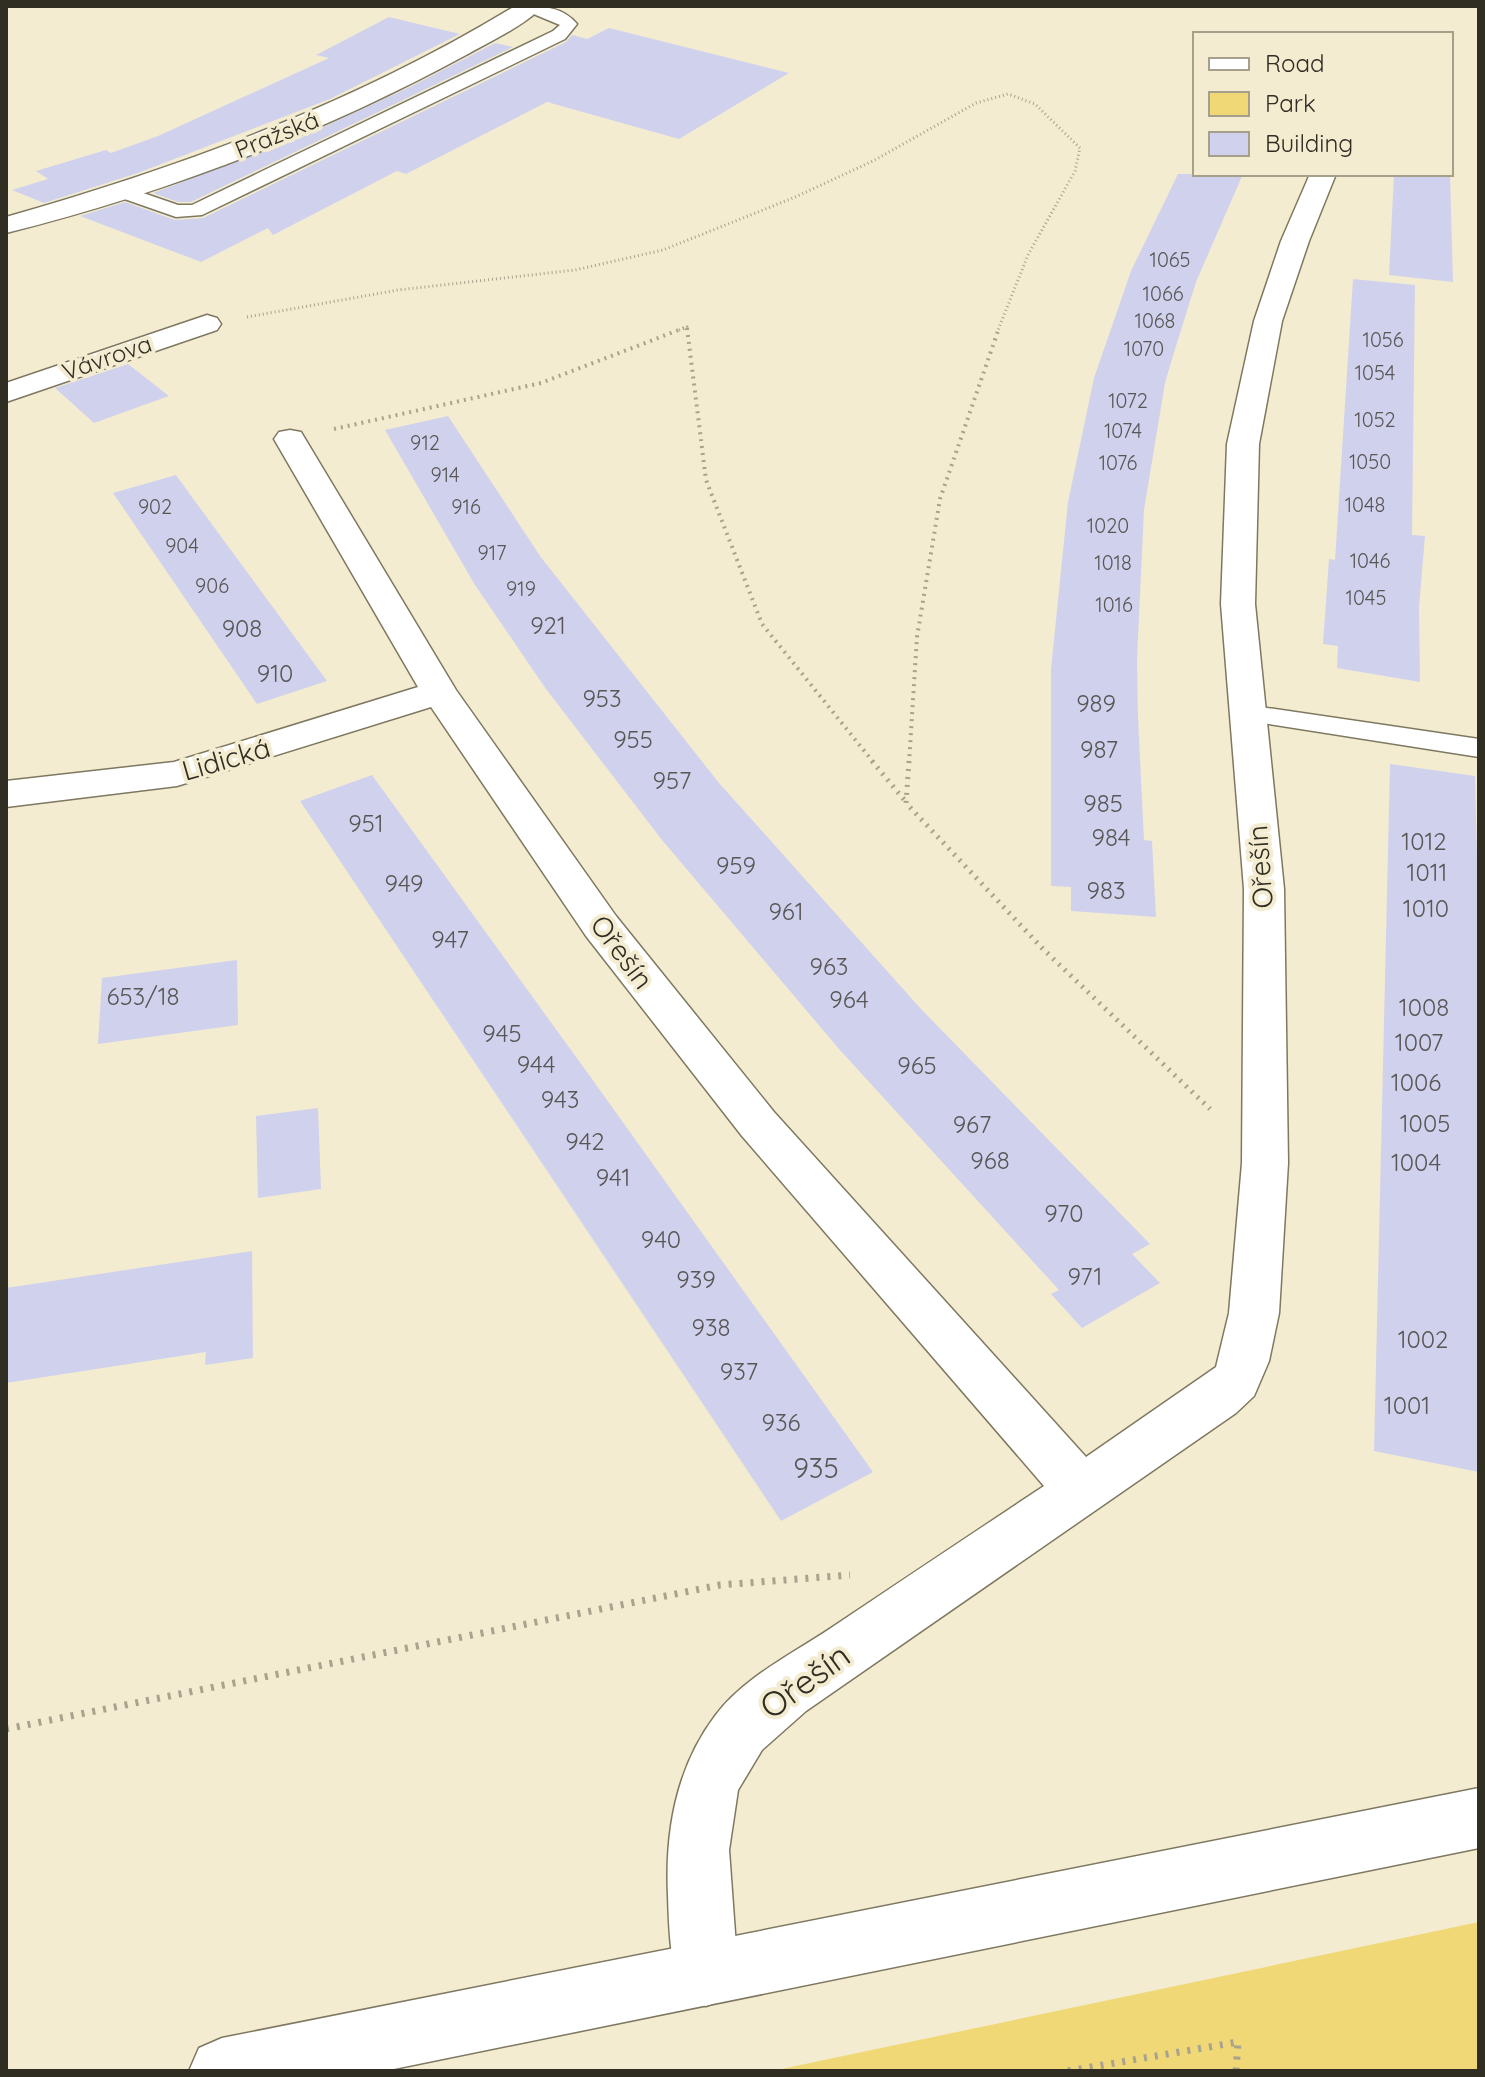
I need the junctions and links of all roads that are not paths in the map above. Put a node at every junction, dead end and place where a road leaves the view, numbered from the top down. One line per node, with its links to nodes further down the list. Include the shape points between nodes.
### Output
1 (531, 6): 3 (street, Pražská, via 494,18 415,73 310,124); 3 (lane, via 559,16 568,27 195,211 176,211)
2 (1322, 176): 9 (street, Ořešín, via 1268,321 1243,444 1238,589)
3 (120, 191): 4 (street, Pražská)
4 (6, 225)
5 (207, 324): 6 (street, Vávrova)
6 (6, 393)
7 (290, 439): 8 (street, Ořešín)
8 (439, 692): 11 (street, Lidická, via 177,774); 12 (street, Ořešín, via 543,846 697,1049)
9 (1247, 713): 10 (lane); 12 (street, Ořešín, via 1264,889 1265,1163 1254,1313 1236,1381)
10 (1479, 748)
11 (6, 794)
12 (1081, 1490): 14 (street, Ořešín, via 786,1691 735,1736 713,1772 702,1813 698,1860)
13 (1479, 1818): 14 (street)
14 (706, 1974): 15 (street)
15 (222, 2071)

